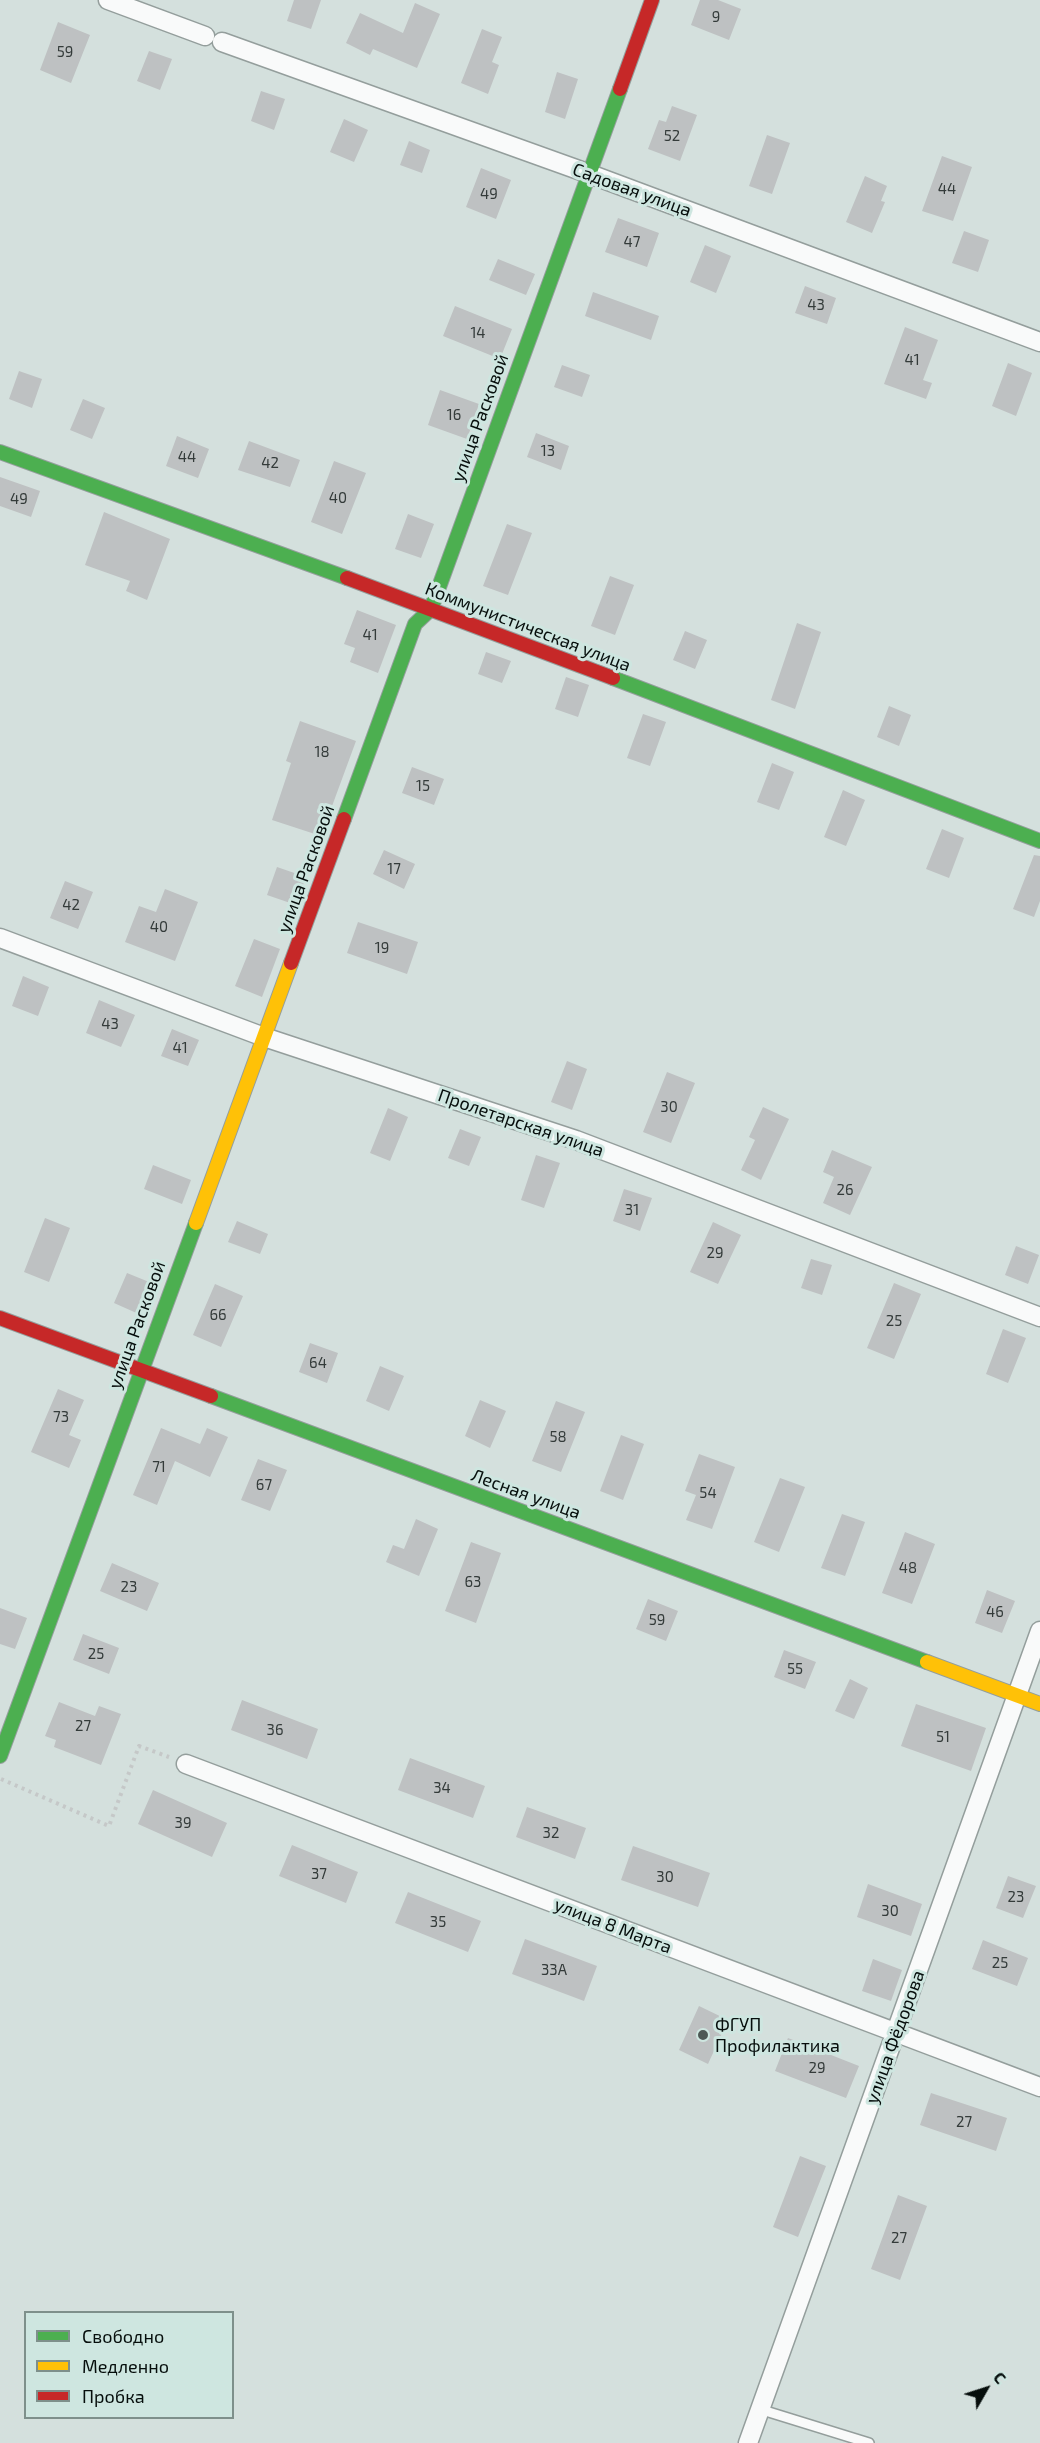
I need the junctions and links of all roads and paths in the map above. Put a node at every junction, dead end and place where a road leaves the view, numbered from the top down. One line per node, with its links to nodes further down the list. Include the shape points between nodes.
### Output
1 (108, 0): 3 (street, Садовая улица)
2 (652, 0): 3 (street, улица Расковой)
3 (587, 173): 4 (street, Садовая улица); 6 (street, улица Расковой)
4 (1040, 342)
5 (0, 452): 6 (street, Коммунистическая улица)
6 (431, 609): 7 (street, Коммунистическая улица); 9 (street, улица Расковой, via 415,624)
7 (1040, 841)
8 (0, 938): 9 (street, Пролетарская улица)
9 (264, 1037): 10 (street, Пролетарская улица, via 576,1140); 12 (street, улица Расковой)
10 (1040, 1317)
11 (0, 1318): 12 (street, Лесная улица)
12 (140, 1371): 14 (street, Лесная улица); 16 (street, улица Расковой)
13 (1040, 1631): 14 (street, улица Фёдорова)
14 (1017, 1696): 15 (street, Лесная улица); 19 (street, улица Фёдорова)
15 (1040, 1704)
16 (0, 1756)
17 (186, 1764): 18 (path, via 139,1746 109,1826); 19 (street, улица 8 Марта)
18 (0, 1778)
19 (897, 2033): 20 (street, улица 8 Марта); 21 (street, улица Фёдорова)
20 (1040, 2087)
21 (759, 2409): 22 (street, улица Фёдорова); 23 (lane)
22 (748, 2443)
23 (868, 2443)

